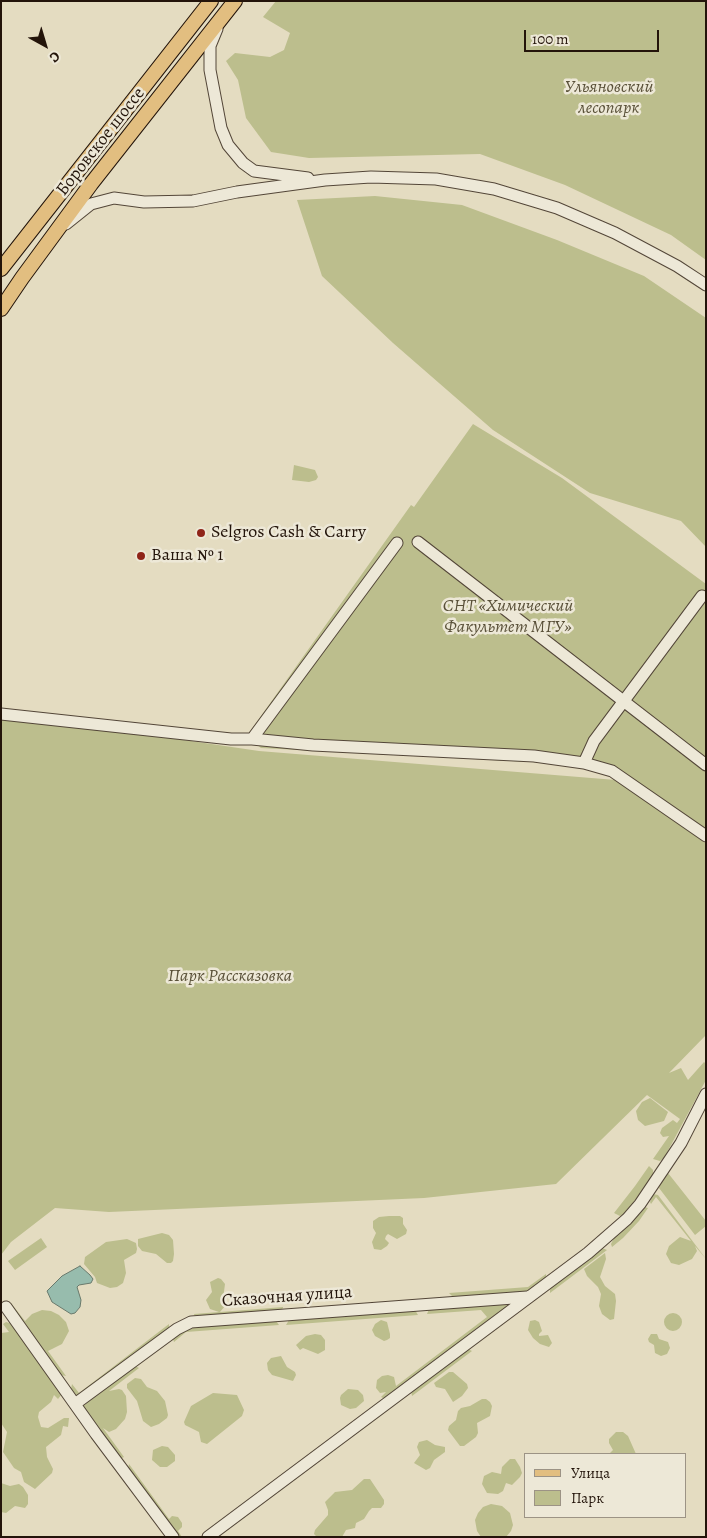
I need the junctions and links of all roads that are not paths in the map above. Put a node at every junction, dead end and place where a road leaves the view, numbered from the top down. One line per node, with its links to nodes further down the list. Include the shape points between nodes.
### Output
1 (211, 1): 6 (main road, Боровское шоссе)
2 (235, 1): 3 (main road, Боровское шоссе)
3 (223, 17): 4 (street, via 210,46 210,70 221,128 228,145 254,171); 5 (main road, Боровское шоссе)
4 (325, 180): 5 (street, via 193,201 144,202 114,198 91,204); 7 (street, via 371,177 436,179 494,189 557,208 616,233)
5 (55, 233): 8 (main road, Боровское шоссе)
6 (1, 269)
7 (706, 285)
8 (1, 309)
9 (418, 542): 12 (street)
10 (397, 543): 14 (street)
11 (702, 596): 12 (street)
12 (624, 702): 15 (street, via 594,742); 16 (street)
13 (1, 714): 14 (street)
14 (252, 739): 15 (street, via 534,756)
15 (584, 763): 17 (street, via 612,771)
16 (706, 765)
17 (706, 836)
18 (706, 1094): 19 (street, via 680,1143 634,1212 588,1253)
19 (527, 1297): 21 (street, Сказочная улица, via 191,1322); 23 (street)
20 (6, 1307): 21 (street)
21 (75, 1404): 22 (street)
22 (173, 1537)
23 (208, 1537)

